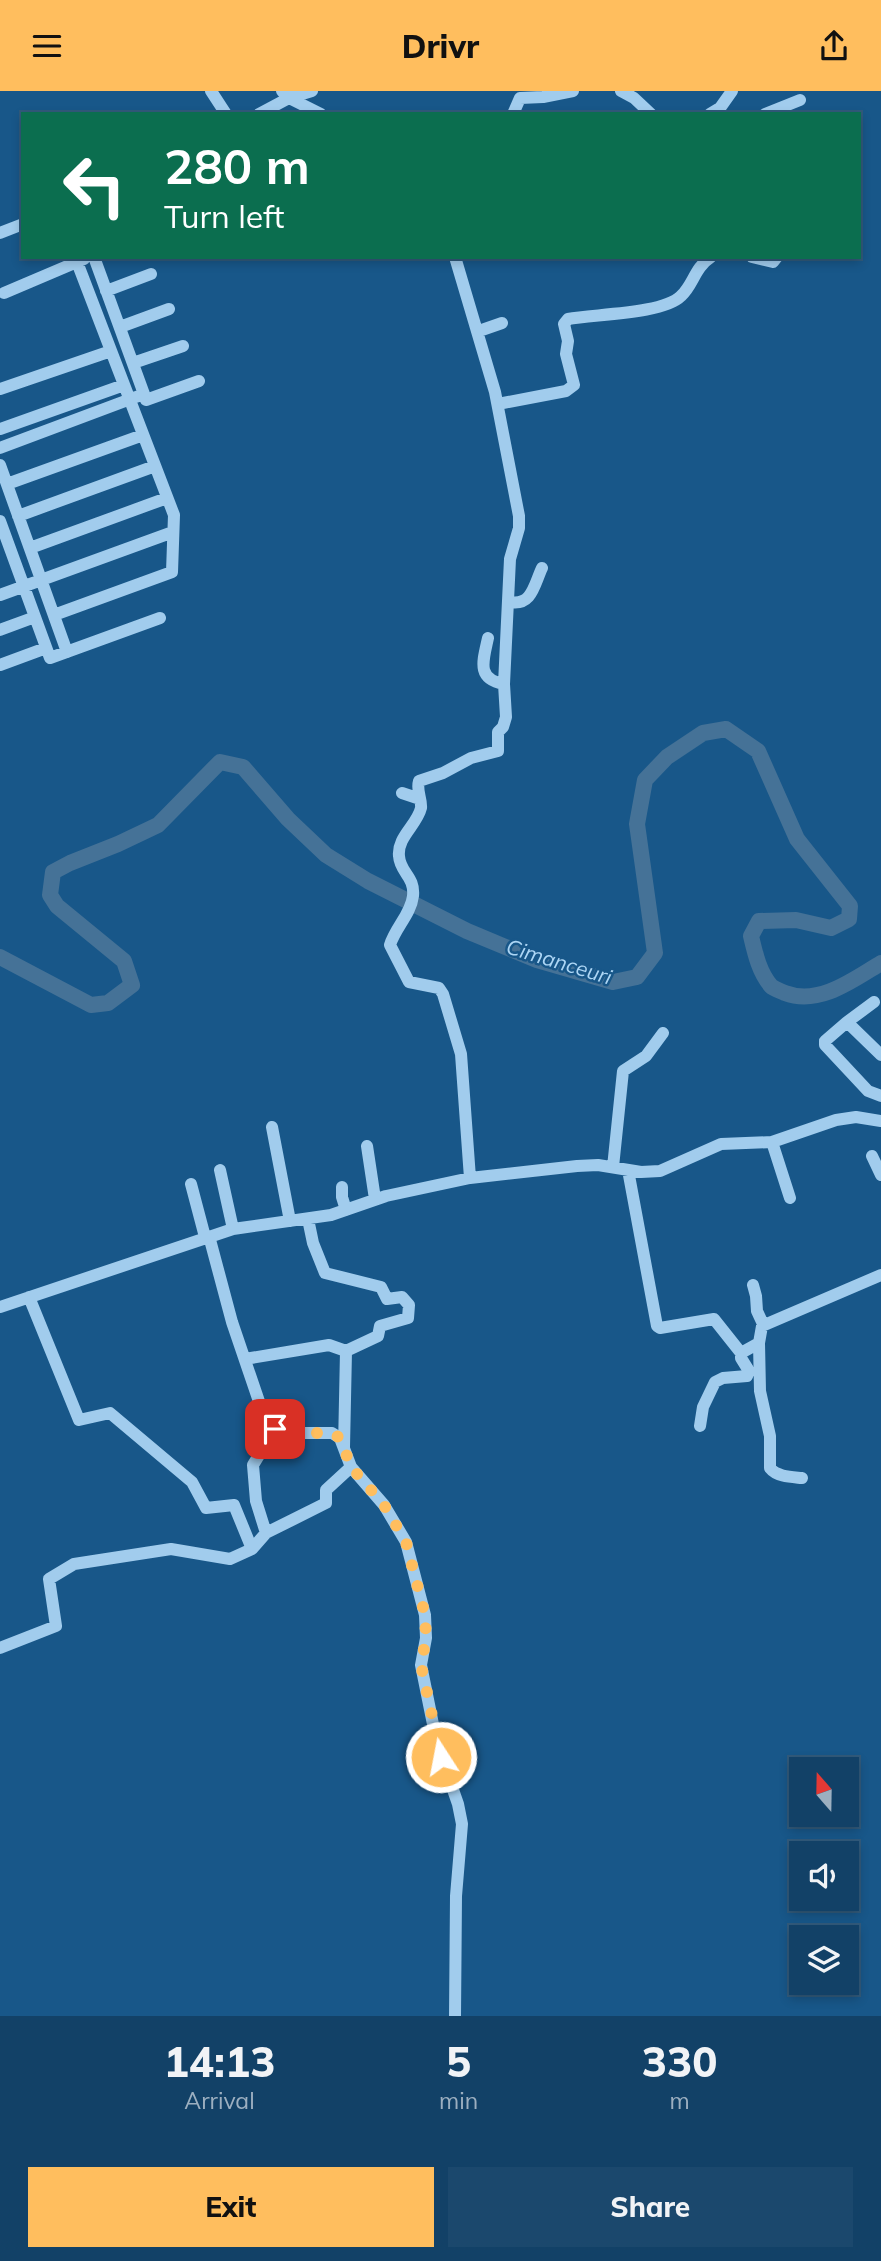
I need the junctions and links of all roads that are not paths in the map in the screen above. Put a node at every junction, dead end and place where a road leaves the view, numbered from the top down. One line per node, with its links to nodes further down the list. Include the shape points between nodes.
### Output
1 (211, 91): 9 (street)
2 (312, 91): 6 (street)
3 (572, 91): 7 (street)
4 (621, 91): 13 (street)
5 (732, 91): 14 (street)
6 (286, 95): 10 (street); 11 (street)
7 (519, 95): 12 (street)
8 (800, 100): 15 (street)
9 (225, 112)
10 (262, 112)
11 (317, 112)
12 (514, 112)
13 (649, 112)
14 (713, 112)
15 (770, 112)
16 (21, 225): 17 (street)
17 (0, 233)
18 (86, 259): 22 (street); 23 (street); 29 (street)
19 (456, 259): 27 (street)
20 (709, 259): 36 (street, via 681,296 670,303 568,319 566,354 575,385 566,391)
21 (151, 274): 22 (street)
22 (106, 291): 26 (street)
23 (4, 293)
24 (169, 309): 26 (street)
25 (502, 323): 27 (street)
26 (120, 327): 30 (street)
27 (478, 331): 36 (street)
28 (183, 346): 30 (street)
29 (111, 351): 32 (street); 33 (street)
30 (133, 363): 34 (street)
31 (199, 380): 34 (street, via 146,400)
32 (124, 385): 35 (street); 37 (street)
33 (0, 389)
34 (144, 394): 35 (street)
35 (130, 399): 38 (street); 39 (street)
36 (498, 404): 53 (street, via 519,516 510,559)
37 (0, 429)
38 (143, 435): 41 (street); 42 (street)
39 (0, 448)
40 (0, 465): 42 (street)
41 (155, 466): 43 (street); 44 (street)
42 (7, 484): 44 (street)
43 (167, 498): 46 (street, via 174,515); 47 (street)
44 (19, 516): 47 (street)
45 (0, 523): 48 (street)
46 (173, 532): 50 (street); 54 (street, via 172,572)
47 (30, 548): 50 (street)
48 (6, 556): 51 (street)
49 (542, 568): 53 (street, via 526,601)
50 (41, 579): 51 (street); 54 (street)
51 (24, 586): 52 (street); 55 (street)
52 (0, 595)
53 (510, 602): 62 (street)
54 (54, 615): 60 (street)
55 (35, 617): 57 (street); 59 (street)
56 (160, 618): 60 (street)
57 (0, 630)
58 (488, 639): 62 (street, via 485,674 492,682)
59 (46, 649): 60 (street, via 50,658); 61 (street)
60 (67, 652)
61 (0, 665)
62 (504, 684): 64 (street, via 506,717 498,732 498,751 421,779)
63 (402, 793): 64 (street)
64 (419, 799): 79 (street, via 421,809 398,849 413,896 390,944 409,982 439,988 443,994 461,1054)
65 (879, 1003): 66 (street)
66 (847, 1022): 68 (street); 69 (street, via 825,1045 868,1091)
67 (663, 1033): 75 (street, via 646,1056 623,1071)
68 (881, 1055)
69 (881, 1096)
70 (881, 1121): 72 (street, via 847,1118)
71 (272, 1128): 86 (street)
72 (772, 1142): 77 (street, via 721,1144 668,1168); 82 (street)
73 (367, 1146): 83 (street)
74 (872, 1156): 78 (street)
75 (613, 1167): 77 (street); 79 (street, via 577,1166)
76 (220, 1170): 87 (street)
77 (628, 1170): 96 (street, via 657,1327 714,1319)
78 (881, 1175)
79 (470, 1178): 83 (street)
80 (191, 1184): 88 (street)
81 (342, 1187): 84 (street)
82 (790, 1198)
83 (375, 1199): 84 (street)
84 (346, 1210): 85 (street)
85 (308, 1219): 86 (street); 95 (street, via 325,1273 381,1287 387,1299 402,1297 409,1305 408,1318 380,1326 378,1336)
86 (290, 1221): 87 (street)
87 (233, 1229): 88 (street)
88 (207, 1237): 91 (street); 97 (street)
89 (881, 1275): 93 (street)
90 (753, 1285): 93 (street)
91 (29, 1297): 92 (street); 104 (street, via 79,1420 110,1413 192,1482 206,1508 234,1505)
92 (0, 1307)
93 (763, 1324): 94 (street)
94 (759, 1343): 96 (street); 102 (street, via 760,1391 771,1436 770,1468 780,1475)
95 (346, 1351): 97 (street, via 329,1345); 100 (street)
96 (741, 1353): 98 (street, via 748,1375 715,1382)
97 (245, 1359): 99 (street, via 265,1419)
98 (700, 1426)
99 (275, 1429): 100 (street, via 281,1433 332,1433 340,1438); 103 (street, via 253,1465 256,1501)
100 (344, 1452): 101 (street)
101 (351, 1467): 103 (street, via 326,1490 326,1503); 106 (street, via 384,1505 406,1542 425,1615 421,1665 437,1744 462,1824)
102 (802, 1478)
103 (266, 1533): 104 (street)
104 (252, 1549): 105 (street, via 230,1559 171,1549 74,1564 49,1579 56,1626)
105 (0, 1648)
106 (454, 2016)

